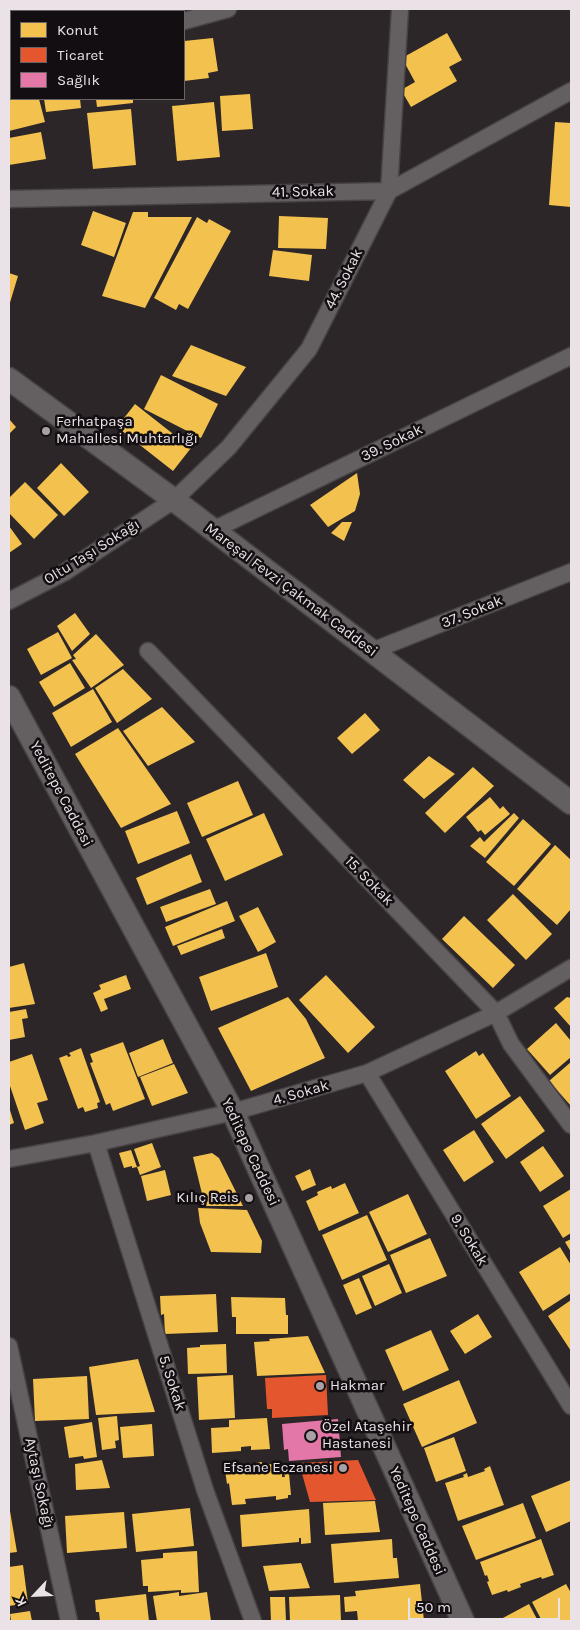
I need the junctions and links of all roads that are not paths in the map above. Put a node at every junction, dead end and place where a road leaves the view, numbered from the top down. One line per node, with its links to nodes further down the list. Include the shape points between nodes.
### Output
1 (228, 9): 3 (street)
2 (400, 9): 5 (street, 44. Sokak)
3 (185, 21)
4 (571, 91): 5 (street, 41. Sokak)
5 (389, 191): 6 (street, 41. Sokak); 9 (street, 44. Sokak, via 309,349 229,447)
6 (9, 199)
7 (571, 356): 10 (street, 39. Sokak)
8 (9, 379): 9 (street, Mareşal Fevzi Çakmak Caddesi)
9 (174, 500): 10 (street, Mareşal Fevzi Çakmak Caddesi); 12 (street, Oltu Taşı Sokağı, via 65,572)
10 (214, 530): 14 (street, Mareşal Fevzi Çakmak Caddesi)
11 (571, 572): 14 (street, 37. Sokak)
12 (9, 601)
13 (148, 651): 18 (street, 15. Sokak)
14 (372, 651): 16 (street, Mareşal Fevzi Çakmak Caddesi)
15 (9, 697): 20 (street, Yeditepe Caddesi)
16 (571, 804)
17 (571, 968): 18 (street, 4. Sokak)
18 (496, 1013): 19 (street, 4. Sokak); 21 (street, 15. Sokak, via 511,1044)
19 (367, 1074): 20 (street, 4. Sokak); 25 (street, 9. Sokak)
20 (233, 1112): 22 (street, 4. Sokak); 28 (street, Yeditepe Caddesi)
21 (571, 1125)
22 (96, 1143): 23 (street, 4. Sokak); 27 (street, 5. Sokak, via 205,1490)
23 (9, 1160)
24 (9, 1346): 26 (street, Aytaşı Sokağı)
25 (571, 1406)
26 (69, 1621)
27 (253, 1621)
28 (463, 1621)

